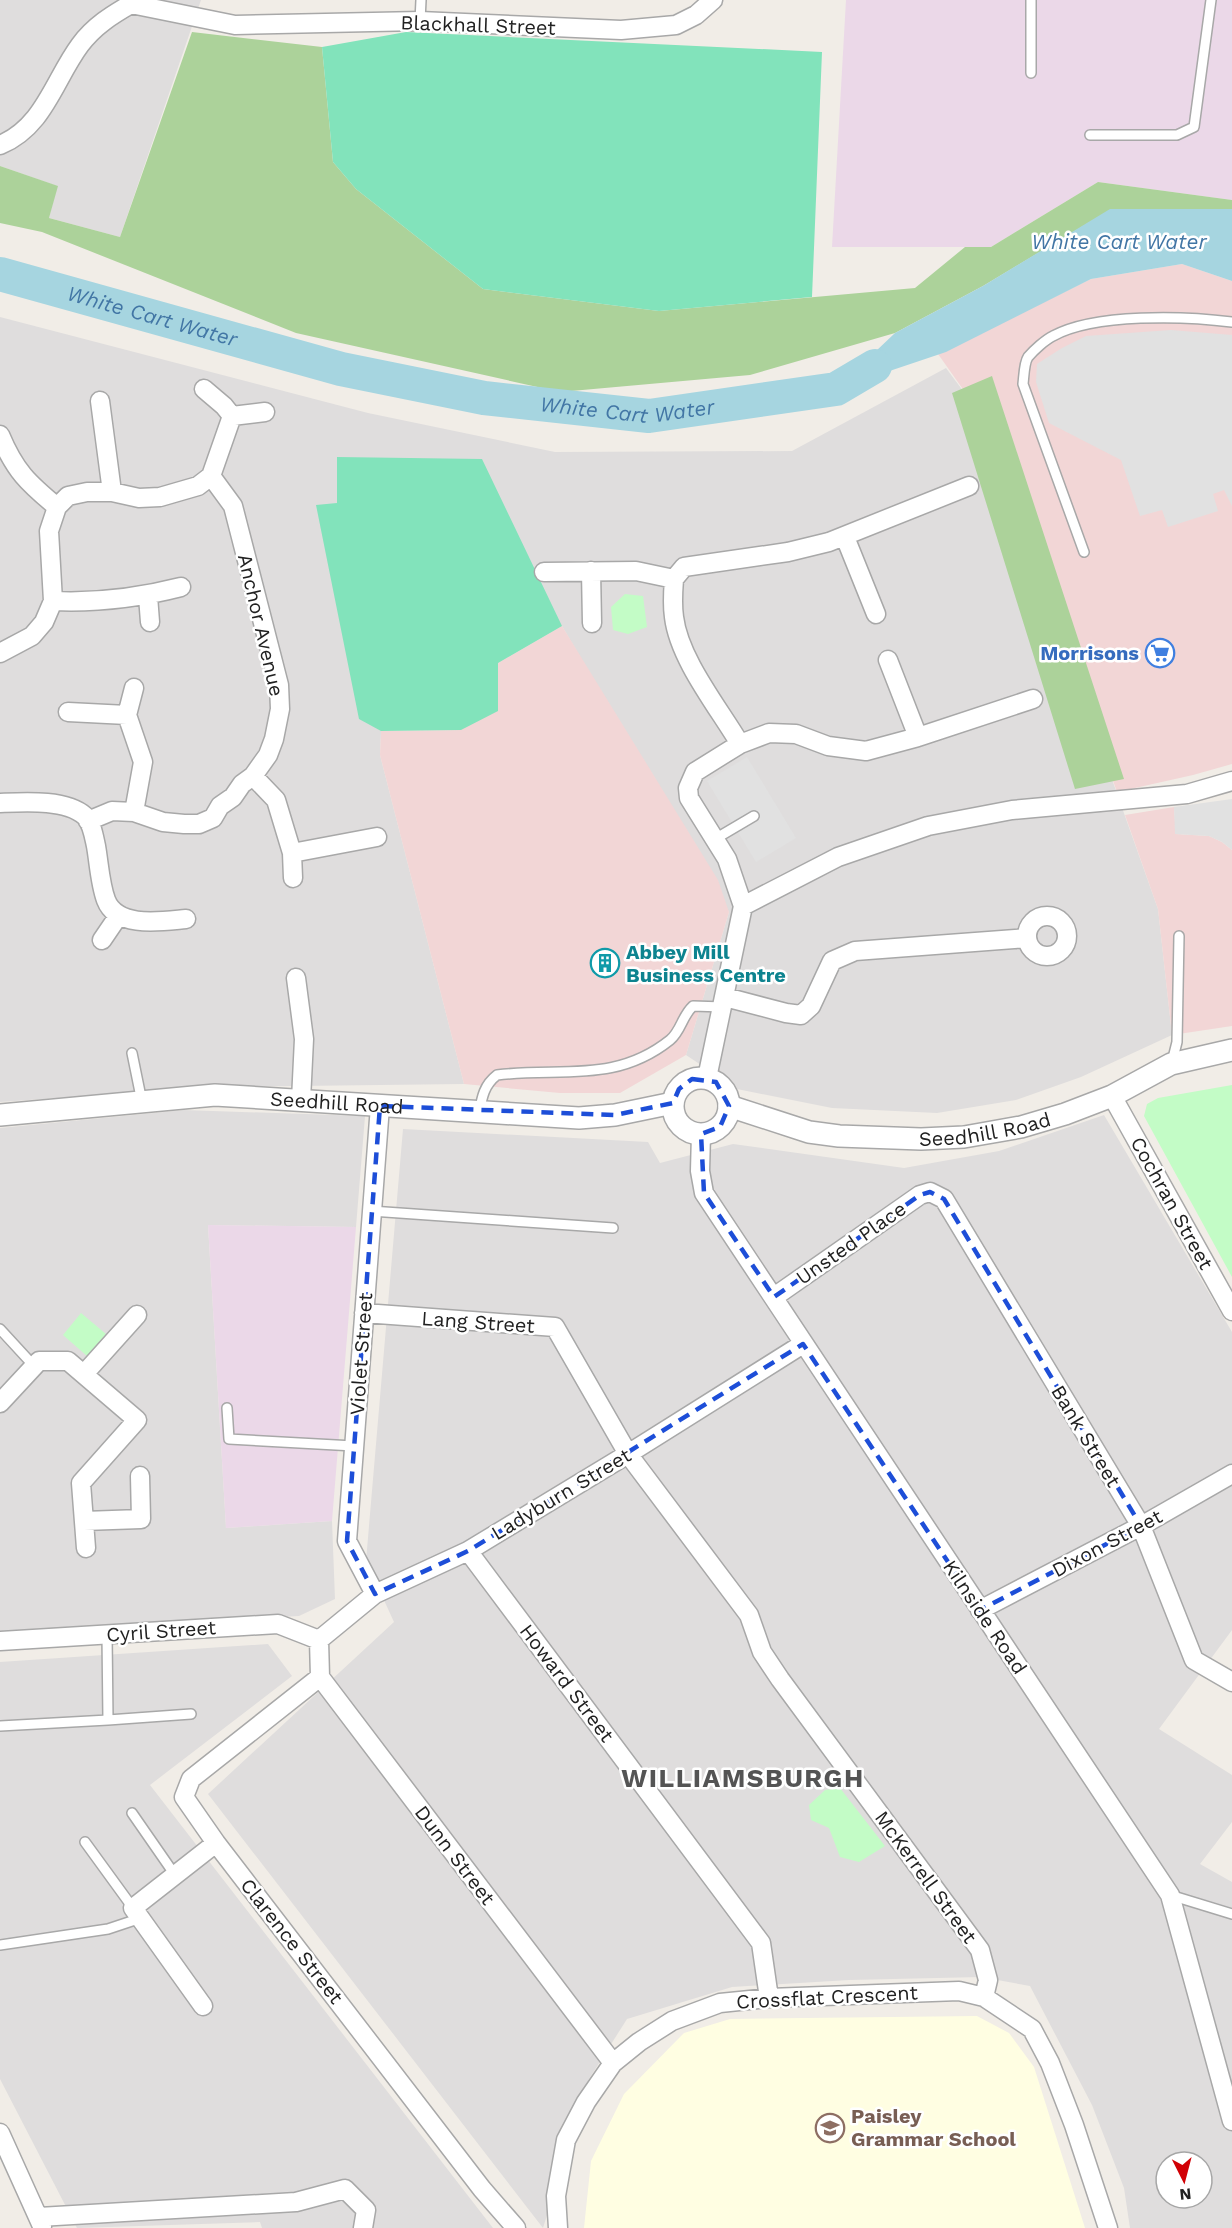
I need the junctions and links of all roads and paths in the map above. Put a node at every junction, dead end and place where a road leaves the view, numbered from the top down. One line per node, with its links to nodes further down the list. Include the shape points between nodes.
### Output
1 (421, 0): 6 (lane)
2 (713, 0): 6 (street, Blackhall Street, via 676,25 649,29)
3 (1031, 0): 7 (lane)
4 (1210, 0): 8 (lane, via 1194,127 1178,135)
5 (130, 2): 6 (street, Blackhall Street, via 235,26); 9 (street, via 105,19 80,44 39,116 14,139)
6 (420, 21)
7 (1031, 74)
8 (1090, 135)
9 (0, 145)
10 (1232, 322): 21 (lane, via 1143,318 1097,323 1051,337 1027,359 1023,384)
11 (204, 389): 14 (street)
12 (100, 401): 18 (street)
13 (265, 412): 14 (street)
14 (231, 416): 16 (street)
15 (0, 435): 19 (street, via 10,460 28,483)
16 (211, 476): 18 (street, via 182,493 160,497 139,498); 39 (street, Anchor Avenue, via 233,506 279,685 280,709 274,739)
17 (969, 486): 20 (street)
18 (112, 492): 19 (street, via 68,496)
19 (57, 507): 27 (street, via 49,531)
20 (845, 537): 24 (street, via 788,552 684,567); 28 (street)
21 (1084, 552)
22 (591, 571): 23 (street); 24 (street, via 636,571); 30 (street)
23 (544, 572)
24 (674, 579): 38 (street, via 674,617 685,656)
25 (181, 587): 26 (street)
26 (148, 596): 27 (street, via 91,603); 29 (street)
27 (53, 602): 31 (street, via 32,636)
28 (876, 614)
29 (150, 622)
30 (592, 623)
31 (0, 653)
32 (888, 660): 37 (street)
33 (134, 688): 36 (street)
34 (1034, 699): 37 (street)
35 (68, 712): 36 (street)
36 (126, 715): 42 (street, via 142,762)
37 (918, 737): 38 (street, via 866,751 828,746 796,734 769,733)
38 (740, 744): 46 (street, via 695,772 688,788 689,798)
39 (253, 776): 42 (street, Anchor Avenue, via 220,806 213,818 199,824 163,822); 47 (street, via 276,800)
40 (1232, 781): 49 (street, via 1187,794 1012,810 928,826 838,857)
41 (0, 802): 44 (street, via 41,802 69,808)
42 (134, 812): 44 (street, Anchor Avenue, via 112,812)
43 (754, 816): 46 (lane)
44 (88, 821): 50 (street, via 107,902)
45 (377, 837): 47 (street)
46 (715, 839): 49 (street, via 727,859)
47 (292, 853): 48 (street)
48 (293, 878)
49 (743, 906): 56 (street)
50 (119, 915): 51 (street, via 152,923); 54 (street)
51 (186, 919)
52 (1179, 936): 59 (lane, via 1177,1042)
53 (1027, 938): 56 (street, via 855,951 832,961 811,1006 801,1015)
54 (102, 940)
55 (296, 978): 62 (street, via 304,1039)
56 (724, 1002): 60 (street); 67 (lane, via 693,1006 671,1040 612,1069 497,1075 484,1090)
57 (1232, 1050): 59 (street, Seedhill Road)
58 (132, 1053): 63 (lane)
59 (1172, 1064): 61 (street, Seedhill Road)
60 (707, 1078): 64 (street, via 686,1082 675,1094); 66 (street, via 725,1090)
61 (1112, 1096): 66 (street, Seedhill Road, via 1021,1127 964,1137 921,1139 809,1132); 74 (street, Cochran Street)
62 (301, 1100): 63 (street, Seedhill Road, via 215,1095); 65 (street, Seedhill Road)
63 (142, 1102): 68 (street, Seedhill Road)
64 (673, 1103): 67 (street, Seedhill Road, via 579,1118); 69 (street, via 679,1124)
65 (380, 1106): 67 (street, Seedhill Road); 71 (street, Violet Street)
66 (729, 1106): 69 (street, via 728,1116 720,1127)
67 (479, 1113)
68 (0, 1115)
69 (701, 1134): 73 (street, Kilnside Road, via 704,1193)
70 (930, 1192): 73 (street, Unsted Place, via 920,1195); 88 (street, Bank Street, via 944,1199)
71 (371, 1211): 72 (lane); 75 (street, Violet Street)
72 (613, 1228)
73 (774, 1297): 78 (street, Kilnside Road)
74 (1232, 1311)
75 (364, 1313): 83 (street, Violet Street); 84 (street, Lang Street, via 555,1327)
76 (138, 1315): 80 (street)
77 (0, 1329): 79 (lane)
78 (802, 1344): 84 (street, Ladyburn Street); 92 (street, Kilnside Road)
79 (34, 1366): 80 (street, via 39,1360 68,1361); 81 (street)
80 (84, 1374): 87 (street, via 137,1420 81,1483)
81 (0, 1403)
82 (227, 1408): 83 (lane, via 229,1439)
83 (354, 1446): 91 (street, Violet Street, via 347,1541)
84 (628, 1454): 90 (street, Ladyburn Street); 109 (street, McKerrell Street, via 748,1615 762,1652 780,1678 980,1950 988,1980)
85 (1232, 1474): 88 (street, Dixon Street)
86 (140, 1476): 87 (street, via 141,1519)
87 (84, 1521): 89 (street)
88 (1141, 1526): 92 (street, Dixon Street); 97 (street, Bank Street, via 1194,1660)
89 (86, 1548)
90 (468, 1551): 91 (street, Ladyburn Street); 110 (street, Howard Street, via 761,1943)
91 (375, 1594): 94 (street, Ladyburn Street)
92 (980, 1610): 105 (street, Kilnside Road)
93 (106, 1635): 94 (street, Cyril Street, via 279,1624); 95 (street, Cyril Street); 99 (lane)
94 (319, 1640): 96 (street)
95 (0, 1641)
96 (320, 1677): 103 (street, Clarence Street, via 191,1779 184,1797); 112 (street, Dunn Street)
97 (1232, 1682)
98 (191, 1714): 99 (lane)
99 (108, 1720): 100 (lane)
100 (0, 1726)
101 (132, 1813): 104 (lane)
102 (85, 1842): 106 (lane)
103 (216, 1843): 104 (street); 117 (street, Clarence Street)
104 (175, 1875): 106 (street)
105 (1170, 1895): 107 (lane); 113 (street, Kilnside Road)
106 (137, 1913): 108 (lane, via 108,1929); 111 (street)
107 (1232, 1914)
108 (0, 1945)
109 (984, 1997): 110 (street, Crossflat Crescent, via 959,1991); 119 (street, via 1032,2029 1074,2125)
110 (769, 1998): 112 (street, Crossflat Crescent, via 720,2003 672,2021)
111 (203, 2006)
112 (613, 2063): 118 (street, Crossflat Crescent, via 566,2140 556,2196)
113 (1232, 2121)
114 (0, 2133): 115 (street, via 10,2164)
115 (41, 2222): 116 (street, via 296,2202 345,2189 366,2210)
116 (363, 2228)
117 (516, 2228)
118 (558, 2228)
119 (1108, 2228)

